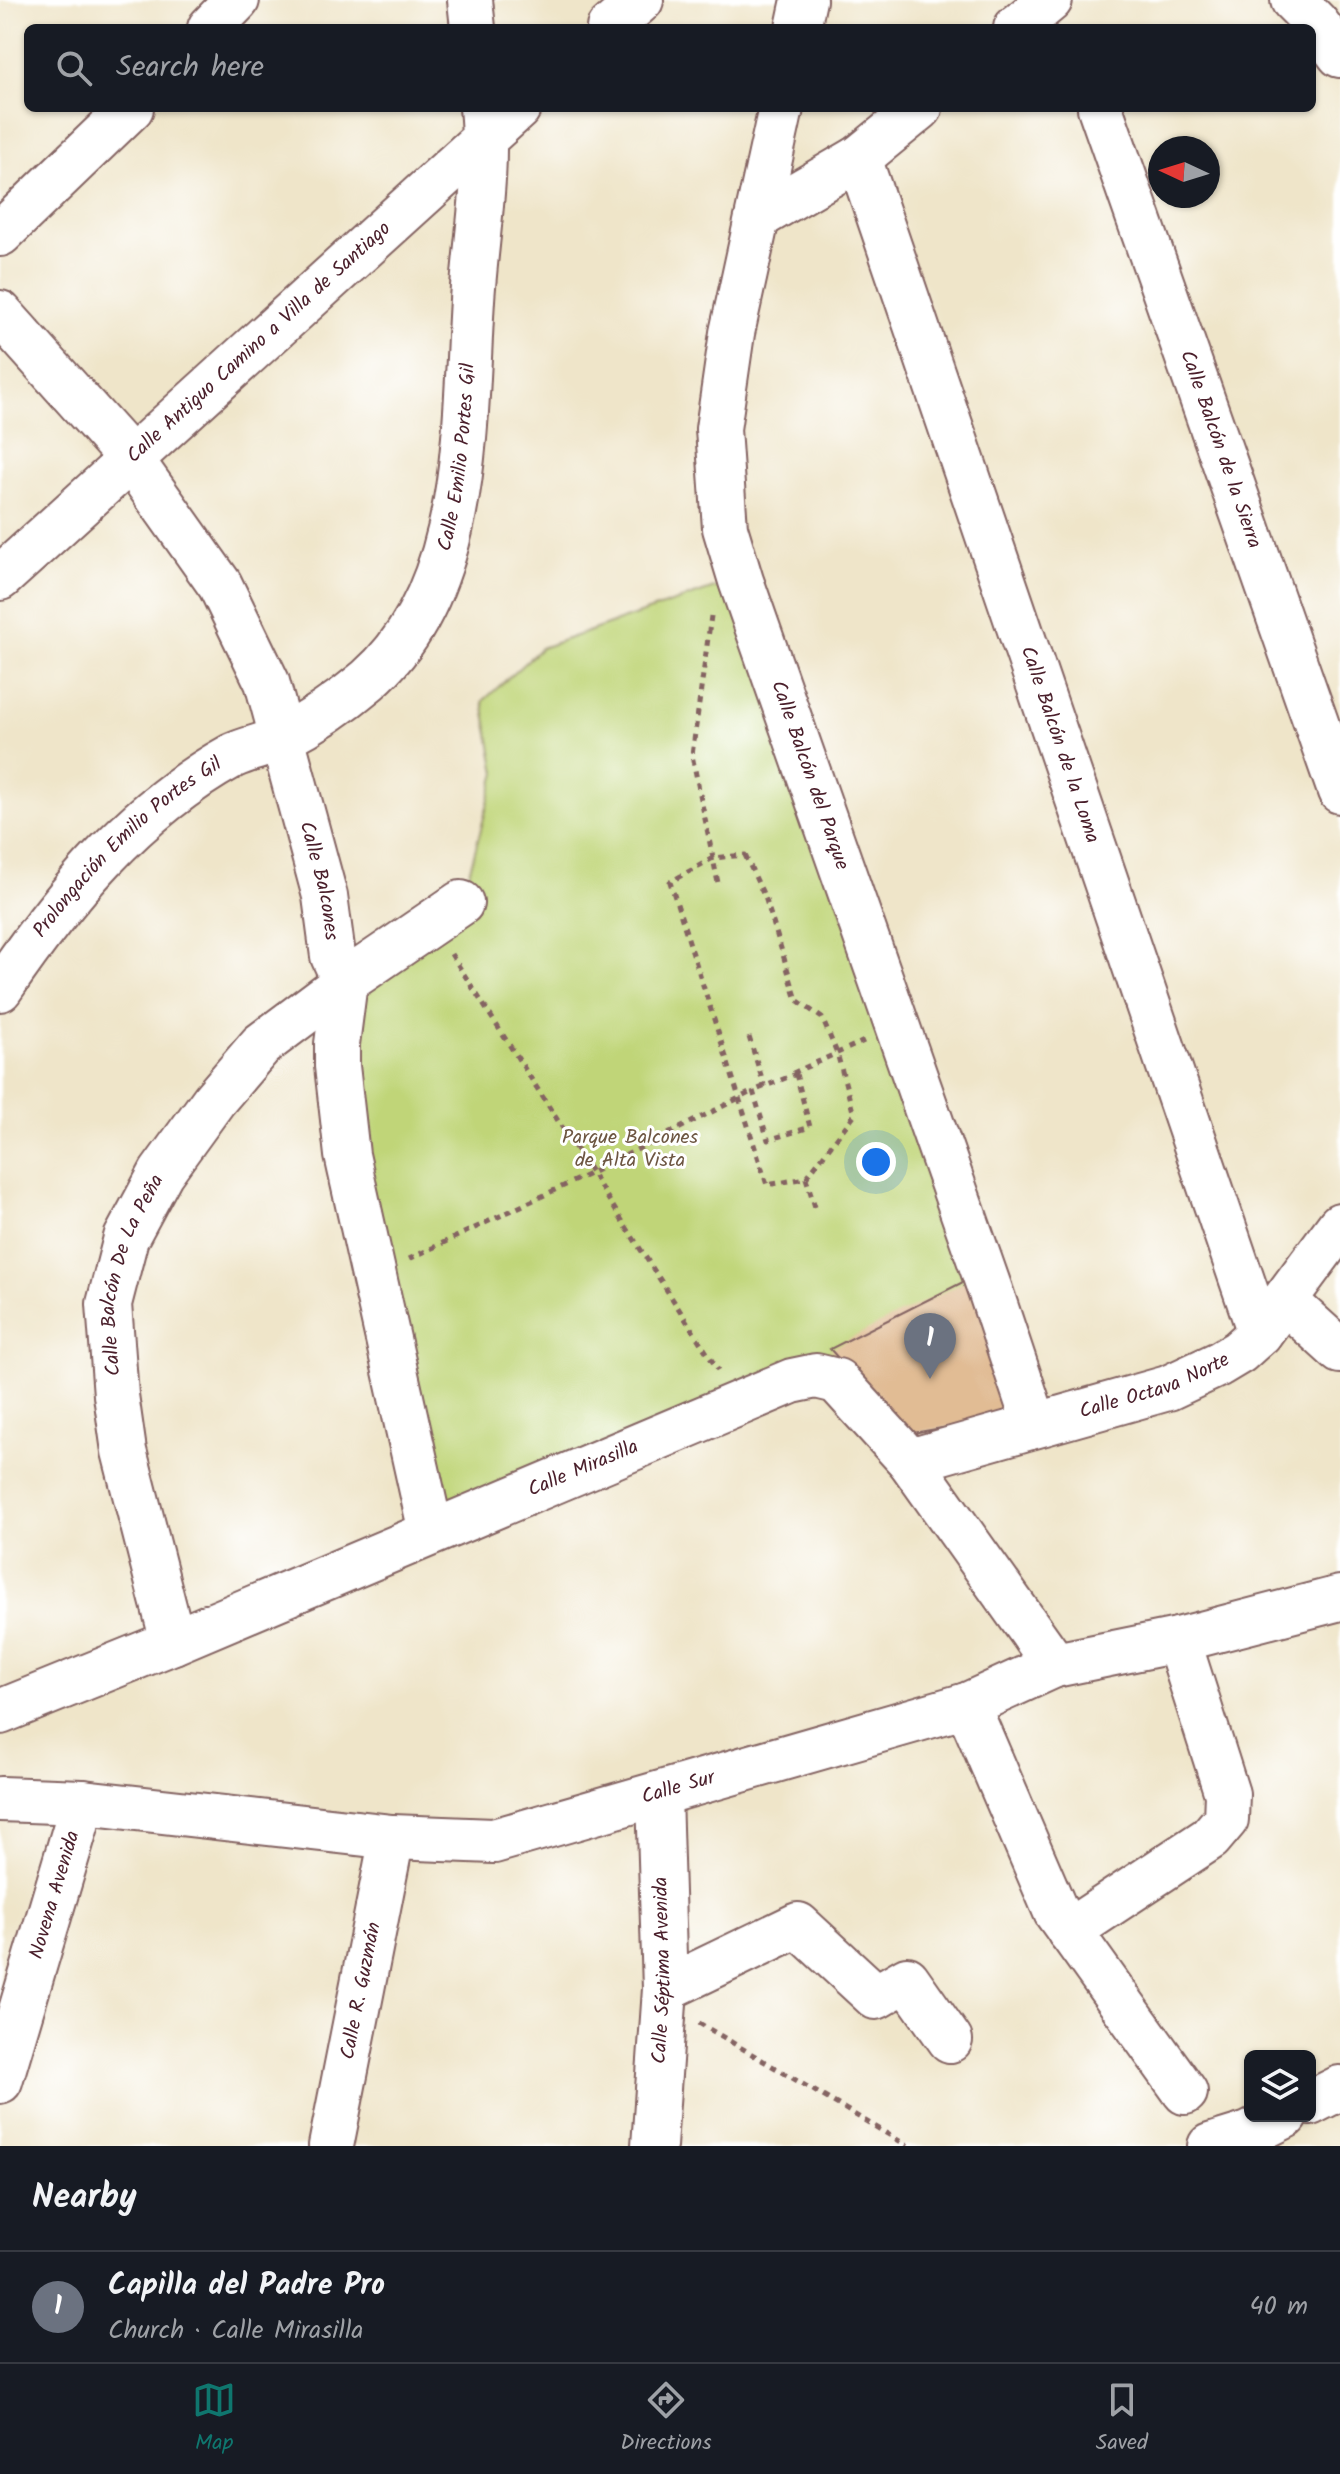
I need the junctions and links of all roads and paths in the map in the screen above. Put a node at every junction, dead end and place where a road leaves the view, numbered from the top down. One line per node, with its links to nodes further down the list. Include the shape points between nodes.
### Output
1 (237, 0): 8 (street)
2 (470, 0): 9 (street)
3 (641, 0): 10 (street)
4 (804, 0): 11 (street)
5 (1050, 0): 12 (street)
6 (1062, 0): 13 (street)
7 (1293, 0): 14 (street)
8 (214, 24)
9 (473, 24)
10 (614, 24)
11 (799, 24)
12 (1021, 24)
13 (1071, 24)
14 (1340, 55)
15 (127, 112): 23 (street)
16 (508, 112): 20 (street, Calle Antiguo Camino a Villa de Santiago)
17 (780, 112): 22 (street, Calle Balcón del Parque)
18 (915, 112): 21 (street)
19 (1101, 112): 29 (street, Calle Balcón de la Sierra)
20 (484, 122): 25 (street, Calle Antiguo Camino a Villa de Santiago); 28 (street, Calle Emilio Portes Gil, via 464,456 443,555 403,640 370,678)
21 (859, 158): 22 (street); 46 (street, Calle Balcón de la Loma)
22 (758, 217): 49 (street, Calle Balcón del Parque, via 732,333 718,429 725,528)
23 (0, 234)
24 (0, 313): 25 (street, Calle Balcones)
25 (130, 458): 26 (street, Calle Antiguo Camino a Villa de Santiago); 28 (street, Calle Balcones, via 220,585 267,682)
26 (0, 578)
27 (713, 606): 30 (path, via 692,755)
28 (281, 738): 34 (street, Calle Balcones, via 325,896 333,956); 35 (street, Prolongación Emilio Portes Gil, via 234,755 169,798 108,851)
29 (1340, 791)
30 (713, 858): 31 (path); 37 (path, via 745,855 766,900 797,1000 822,1018); 40 (path, via 670,882)
31 (718, 883)
32 (461, 903): 34 (street, Calle Balcón De La Peña)
33 (450, 951): 41 (path)
34 (345, 982): 51 (street, Calle Balcones, via 337,1055 347,1155); 54 (street, Calle Balcón De La Peña, via 261,1045 161,1173 126,1238 109,1304 116,1395 124,1451)
35 (0, 989)
36 (749, 1037): 38 (path)
37 (837, 1053): 38 (path); 42 (path, via 854,1115)
38 (764, 1085): 39 (path); 39 (path, via 796,1074 810,1127 768,1140)
39 (753, 1091): 40 (path)
40 (740, 1098): 41 (path); 42 (path, via 767,1185)
41 (591, 1173): 45 (path); 48 (path)
42 (806, 1178): 43 (path)
43 (816, 1210)
44 (1340, 1225): 46 (street, Calle Octava Norte)
45 (403, 1262)
46 (1272, 1317): 47 (street); 49 (street, Calle Octava Norte, via 1239,1352 1168,1388)
47 (1340, 1351)
48 (725, 1381)
49 (1035, 1425): 50 (street, Calle Octava Norte)
50 (910, 1461): 51 (street, Calle Mirasilla, via 837,1381 803,1377); 55 (street, Calle Mirasilla)
51 (431, 1532): 54 (street, Calle Mirasilla)
52 (1340, 1598): 53 (street, Calle Sur)
53 (1178, 1640): 55 (street, Calle Sur); 62 (street, via 1227,1794 1226,1819 1210,1838)
54 (173, 1642): 57 (street, Calle Mirasilla)
55 (1055, 1665): 56 (street, Calle Sur)
56 (967, 1705): 58 (street, Calle Sur); 62 (street, via 1056,1912)
57 (0, 1712)
58 (659, 1796): 61 (street, Calle Sur, via 494,1841); 63 (street, Calle Séptima Avenida)
59 (0, 1799): 60 (street, Calle Sur)
60 (83, 1802): 61 (street, Calle Sur); 65 (street, Novena Avenida)
61 (392, 1837): 70 (street, Calle R. Guzmán)
62 (1069, 1931): 67 (street)
63 (664, 1996): 64 (street, via 798,1925 876,1997 907,1979); 71 (street, Calle Séptima Avenida); 72 (path)
64 (950, 2040)
65 (0, 2081)
66 (1340, 2088): 68 (street)
67 (1185, 2092)
68 (1316, 2100)
69 (1273, 2122): 73 (street)
70 (331, 2146)
71 (654, 2146)
72 (908, 2146)
73 (1210, 2146)

